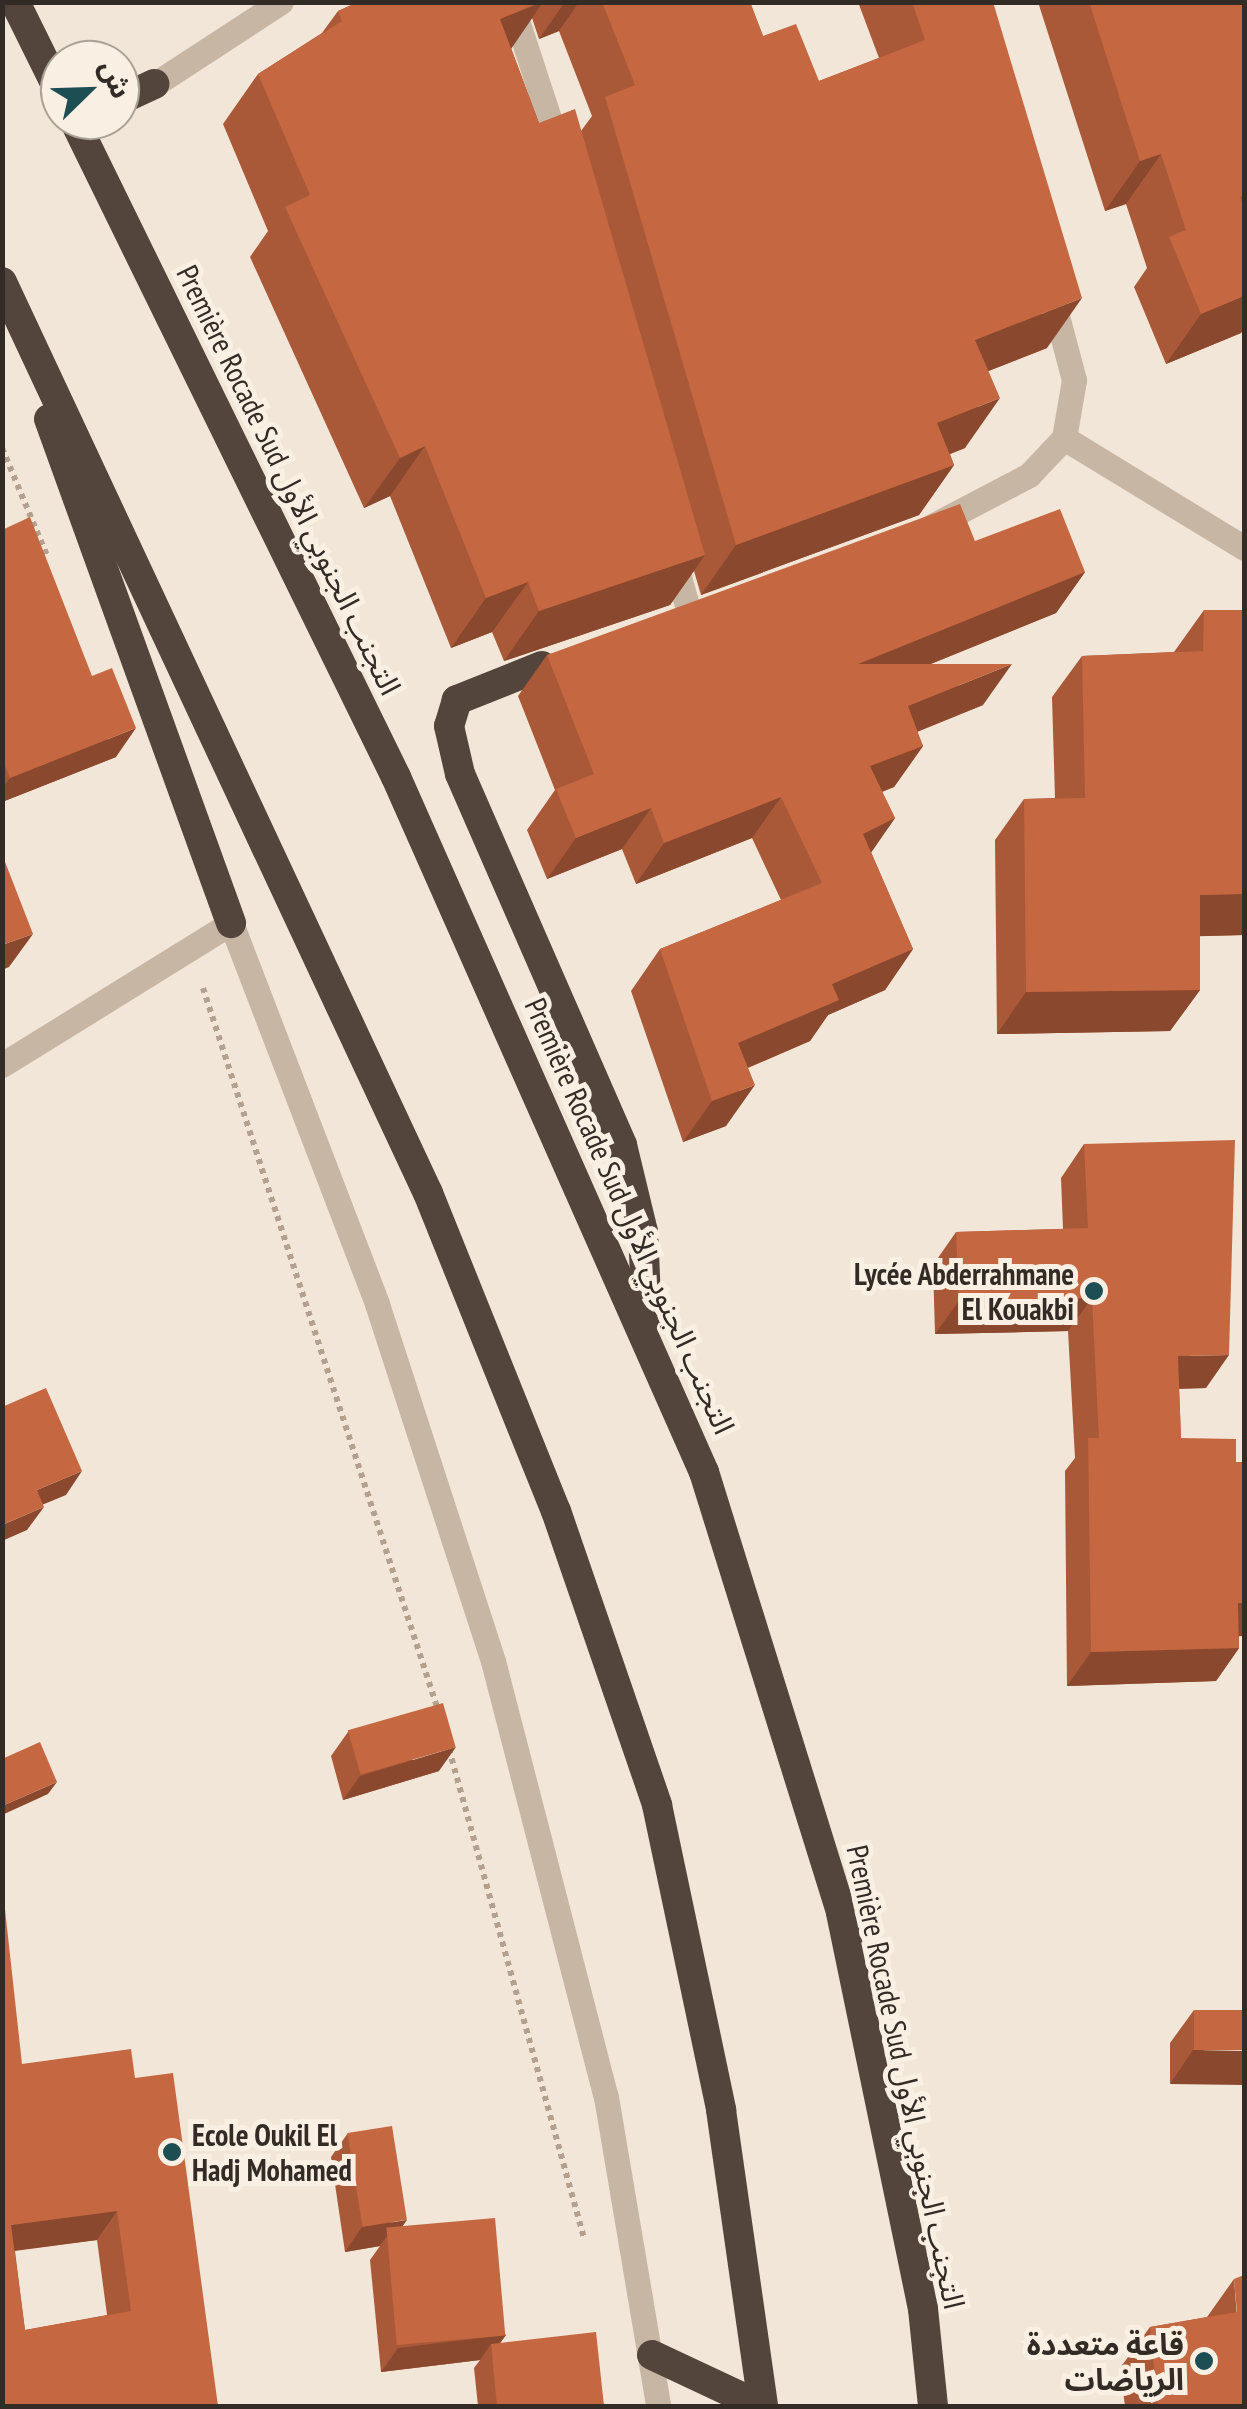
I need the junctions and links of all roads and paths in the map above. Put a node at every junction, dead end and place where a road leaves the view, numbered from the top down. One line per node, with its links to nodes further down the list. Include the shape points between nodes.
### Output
1 (15, 2): 4 (highway)
2 (281, 2): 5 (street)
3 (511, 2): 8 (street)
4 (40, 52)
5 (155, 84): 6 (highway)
6 (140, 91)
7 (85, 140): 25 (highway, Première Rocade Sud التجنب الجنوبي الأول, via 396,777)
8 (569, 184)
9 (1044, 270): 11 (street, via 1074,380)
10 (2, 286): 22 (highway); 31 (highway, via 363,1049 556,1512 656,1805 721,2110)
11 (1064, 438): 14 (street, via 1029,475); 15 (street)
12 (2, 448): 16 (path)
13 (664, 522): 18 (street)
14 (912, 537)
15 (1244, 548)
16 (54, 572)
17 (727, 603): 18 (street)
18 (690, 616): 19 (street)
19 (653, 628)
20 (579, 654): 21 (street)
21 (542, 666): 25 (highway, via 457,700 449,726 460,774 622,1145 643,1232)
22 (230, 923): 23 (street); 29 (street, via 370,1286 493,1661 594,2042)
23 (188, 946): 24 (street); 26 (path)
24 (2, 1066)
25 (648, 1339): 32 (highway, Première Rocade Sud التجنب الجنوبي الأول, via 704,1472 841,1913 924,2309)
26 (441, 1721)
27 (446, 1740): 28 (path)
28 (589, 2255)
29 (652, 2355): 30 (street); 31 (highway)
30 (658, 2406)
31 (762, 2406)
32 (933, 2406)

